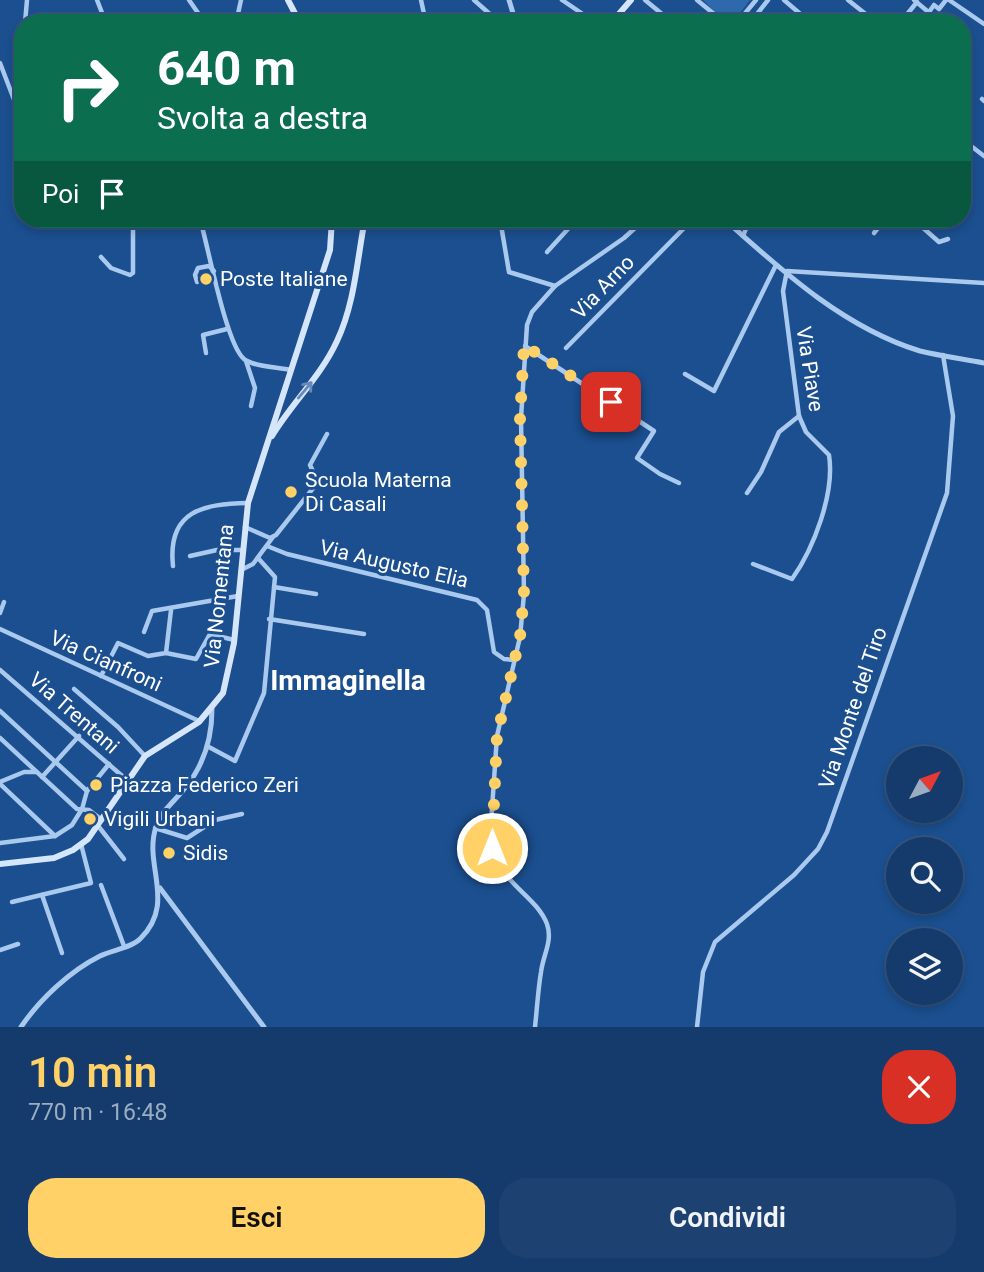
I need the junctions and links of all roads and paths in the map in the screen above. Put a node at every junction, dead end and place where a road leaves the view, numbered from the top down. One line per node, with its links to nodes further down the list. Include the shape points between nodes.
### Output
1 (474, 0): 13 (street)
2 (562, 0): 14 (street)
3 (631, 0): 15 (main road)
4 (645, 0): 16 (street)
5 (697, 0): 17 (street)
6 (756, 0): 18 (street)
7 (768, 0): 19 (street)
8 (784, 0): 20 (street)
9 (848, 0): 21 (street)
10 (948, 0): 12 (street); 23 (street)
11 (916, 1): 12 (street)
12 (929, 12): 22 (street)
13 (490, 14)
14 (583, 14)
15 (619, 14)
16 (662, 14)
17 (714, 14)
18 (744, 14)
19 (757, 14)
20 (800, 14)
21 (866, 14)
22 (932, 14)
23 (969, 14)
24 (0, 63): 25 (street)
25 (14, 100)
26 (133, 228): 42 (street, via 131,275 111,268)
27 (203, 228): 45 (street)
28 (331, 228): 56 (main road, Via Nomentana, via 330,250)
29 (363, 228): 61 (main road, one-way to 29, via 337,342 349,308)
30 (502, 228): 48 (street, via 509,272)
31 (569, 228): 41 (street)
32 (635, 228): 48 (street)
33 (684, 228): 51 (street, Via Arno)
34 (734, 228): 39 (street)
35 (746, 228): 39 (street)
36 (878, 228): 38 (street)
37 (923, 228): 40 (street, via 939,242)
38 (874, 233)
39 (743, 236): 43 (street)
40 (948, 239)
41 (547, 251)
42 (101, 257)
43 (777, 264): 44 (street); 57 (street, via 714,391)
44 (787, 271): 47 (street); 53 (street, via 856,321 908,346); 59 (street, Via Piave, via 783,294)
45 (215, 272): 46 (street, via 209,266 198,268); 49 (street)
46 (197, 282)
47 (984, 283)
48 (555, 286): 50 (street, via 529,317)
49 (227, 329): 52 (street, via 203,335); 54 (street)
50 (524, 345): 62 (street, via 654,430 637,457); 86 (street, via 520,418 525,574)
51 (566, 348)
52 (206, 353)
53 (943, 355): 55 (street); 126 (street, Via Monte del Tiro, via 953,414 945,499 827,832 794,874 715,942 703,972)
54 (245, 360): 56 (street); 58 (street, via 255,388)
55 (984, 363)
56 (291, 370): 61 (main road, Via Nomentana)
57 (685, 374)
58 (251, 406)
59 (799, 416): 63 (street, via 779,432); 71 (street, Via Piave, via 806,432 829,455 828,504 792,579)
60 (327, 434): 66 (street, via 310,465 318,482)
61 (265, 446): 64 (main road, Via Nomentana)
62 (679, 483)
63 (747, 493)
64 (248, 503): 65 (main road, Via Nomentana); 72 (street, via 202,506 193,513 181,524 175,539)
65 (244, 526): 66 (street); 68 (main road, Via Nomentana)
66 (271, 537): 67 (street)
67 (267, 546): 70 (street); 86 (street, Via Augusto Elia, via 477,600 487,610 494,652)
68 (242, 550): 69 (street); 73 (main road, Via Nomentana)
69 (190, 556)
70 (258, 558): 73 (street); 74 (street, via 272,572)
71 (753, 564)
72 (173, 566)
73 (240, 570): 76 (main road, Via Nomentana)
74 (274, 587): 75 (street); 80 (street)
75 (316, 594)
76 (238, 596): 78 (street); 84 (main road, Via Nomentana)
77 (4, 602): 79 (street)
78 (171, 610): 82 (street, via 148,614); 85 (street)
79 (0, 613)
80 (269, 619): 83 (street); 97 (street, via 264,693 235,761)
81 (0, 629): 89 (street, Via Cianfroni)
82 (144, 632)
83 (364, 634)
84 (234, 640): 85 (street, via 210,634 196,659); 92 (main road, Via Nomentana, via 223,693)
85 (166, 653): 89 (street, via 148,656 117,643)
86 (514, 660): 125 (street, via 497,736 490,840 510,883 537,908 548,928)
87 (0, 670): 88 (street, Via Trentani)
88 (6, 675): 90 (street); 95 (street, Via Trentani)
89 (101, 676): 94 (street, Via Cianfroni)
90 (0, 682)
91 (74, 689): 98 (street)
92 (212, 709): 94 (main road, Via Nomentana); 97 (street)
93 (0, 711): 99 (street)
94 (199, 722): 98 (main road, Via Nomentana)
95 (79, 736): 99 (street); 100 (street, Via Trentani)
96 (0, 738): 101 (street)
97 (207, 746): 109 (street, via 186,788)
98 (145, 756): 103 (main road, Via Nomentana)
99 (56, 762): 102 (street); 105 (street)
100 (108, 764): 103 (street, Via Trentani); 105 (street)
101 (37, 772): 102 (street); 104 (street, via 24,772)
102 (42, 777): 106 (street)
103 (128, 781): 108 (main road, Via Nomentana)
104 (0, 783): 110 (street)
105 (87, 791): 106 (street)
106 (82, 809): 108 (street, via 89,810); 110 (street, via 72,825)
107 (242, 814): 109 (street, via 215,820 187,838)
108 (101, 824): 112 (main road, Via Nomentana); 113 (street)
109 (155, 828): 116 (street)
110 (55, 836): 111 (street)
111 (0, 843)
112 (81, 844): 114 (main road, Via Nomentana, via 54,858); 117 (street, via 91,883)
113 (124, 859)
114 (0, 864)
115 (101, 885): 120 (street)
116 (160, 888): 120 (street, via 152,922 138,941); 124 (street)
117 (42, 895): 118 (street); 122 (street)
118 (12, 902)
119 (18, 944): 121 (street)
120 (124, 946): 123 (street, via 92,960 57,987)
121 (0, 950)
122 (62, 953)
123 (21, 1027)
124 (264, 1027)
125 (535, 1027)
126 (697, 1027)

